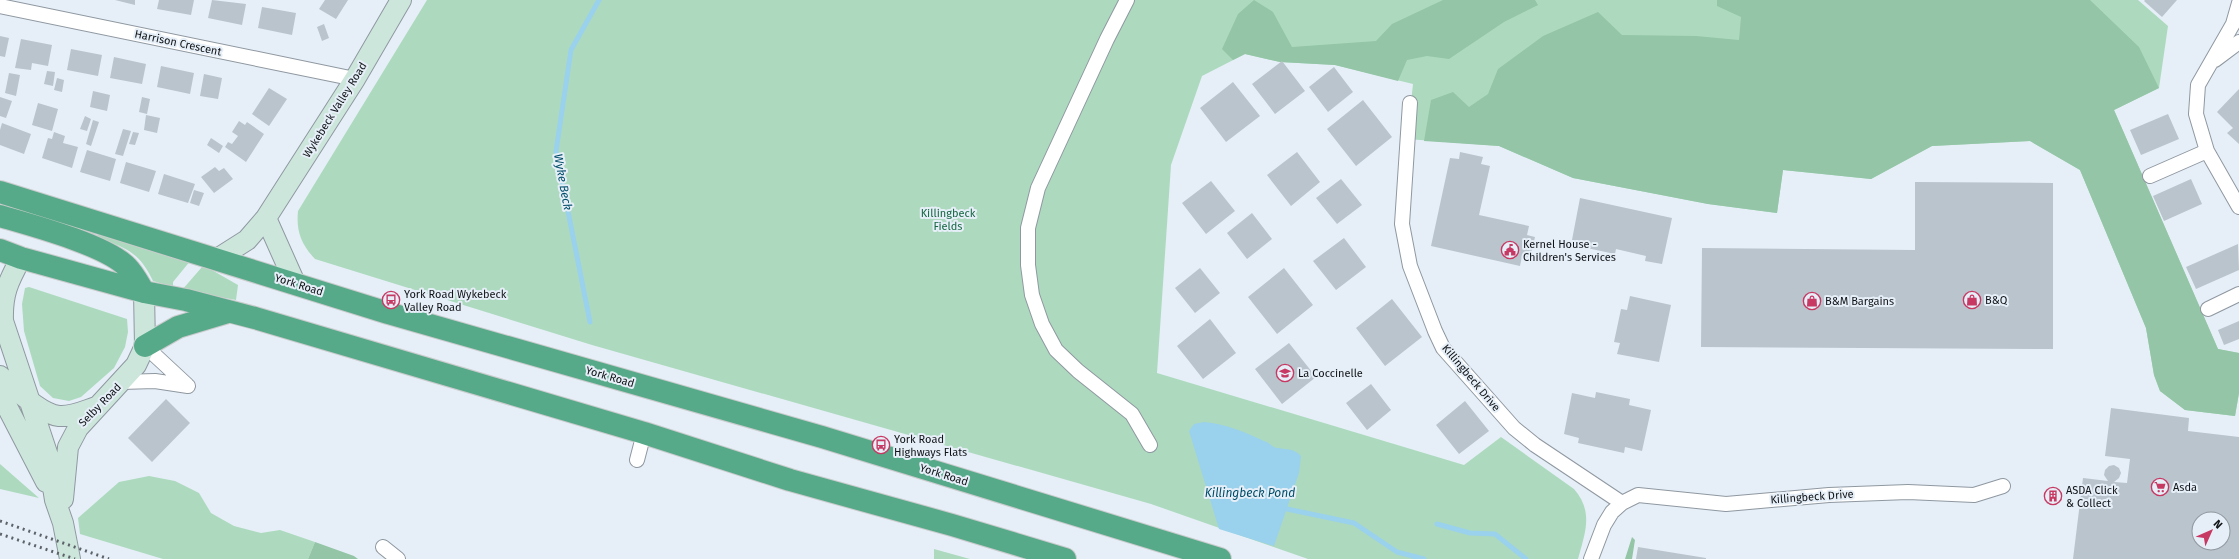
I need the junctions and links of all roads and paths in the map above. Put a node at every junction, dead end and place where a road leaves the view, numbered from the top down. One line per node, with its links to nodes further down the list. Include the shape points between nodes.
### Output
1 (401, 0): 7 (main road, Wykebeck Valley Road)
2 (1127, 0): 32 (street, via 1038,188 1028,228 1028,265 1032,295 1042,324 1056,350 1132,414)
3 (2239, 3): 6 (street, via 2233,24)
4 (0, 6): 7 (street, Harrison Crescent)
5 (2239, 42): 6 (street)
6 (2210, 64): 9 (street, via 2198,85 2196,114)
7 (355, 79): 14 (main road, Wykebeck Valley Road)
8 (1410, 103): 36 (street, Killingbeck Drive, via 1402,224 1410,266 1443,348 1514,428)
9 (2207, 150): 10 (street); 12 (street)
10 (2150, 176)
11 (0, 192): 15 (highway, York Road)
12 (2238, 203)
13 (0, 216): 16 (highway)
14 (266, 218): 19 (main road, Wykebeck Valley Road, via 247,240); 20 (main road)
15 (86, 219): 16 (highway); 19 (highway, York Road)
16 (52, 232): 18 (highway, via 39,240); 21 (highway, via 105,252 127,266)
17 (0, 250): 18 (highway)
18 (21, 258): 21 (highway); 29 (main road, Selby Road, via 6,287 3,321)
19 (217, 259): 20 (highway, York Road)
20 (295, 283): 42 (highway, York Road, via 459,334 822,437)
21 (144, 292): 24 (highway); 25 (main road, Selby Road)
22 (2239, 294): 23 (street)
23 (2208, 309)
24 (229, 312): 25 (highway, via 178,327); 31 (highway)
25 (145, 346): 27 (main road, Selby Road, via 136,365); 27 (street, via 188,386 155,381)
26 (0, 376): 29 (main road)
27 (121, 382): 30 (main road, Selby Road)
28 (0, 393): 35 (main road, Selby Road)
29 (30, 401): 30 (main road, via 59,416 78,414); 35 (main road, Selby Road, via 48,456)
30 (97, 406): 37 (main road, Selby Road, via 78,428 68,447)
31 (644, 433): 33 (street); 41 (highway, via 790,480)
32 (1150, 445)
33 (637, 460)
34 (2003, 486): 36 (street, Killingbeck Drive, via 1974,495 1908,492 1829,495 1726,504 1638,495)
35 (55, 500): 37 (main road, Selby Road)
36 (1622, 502): 43 (street, Killingbeck Drive, via 1604,525)
37 (63, 523): 39 (main road, Selby Road)
38 (382, 547): 40 (street)
39 (70, 559)
40 (398, 559)
41 (1064, 559)
42 (1220, 559)
43 (1592, 559)

